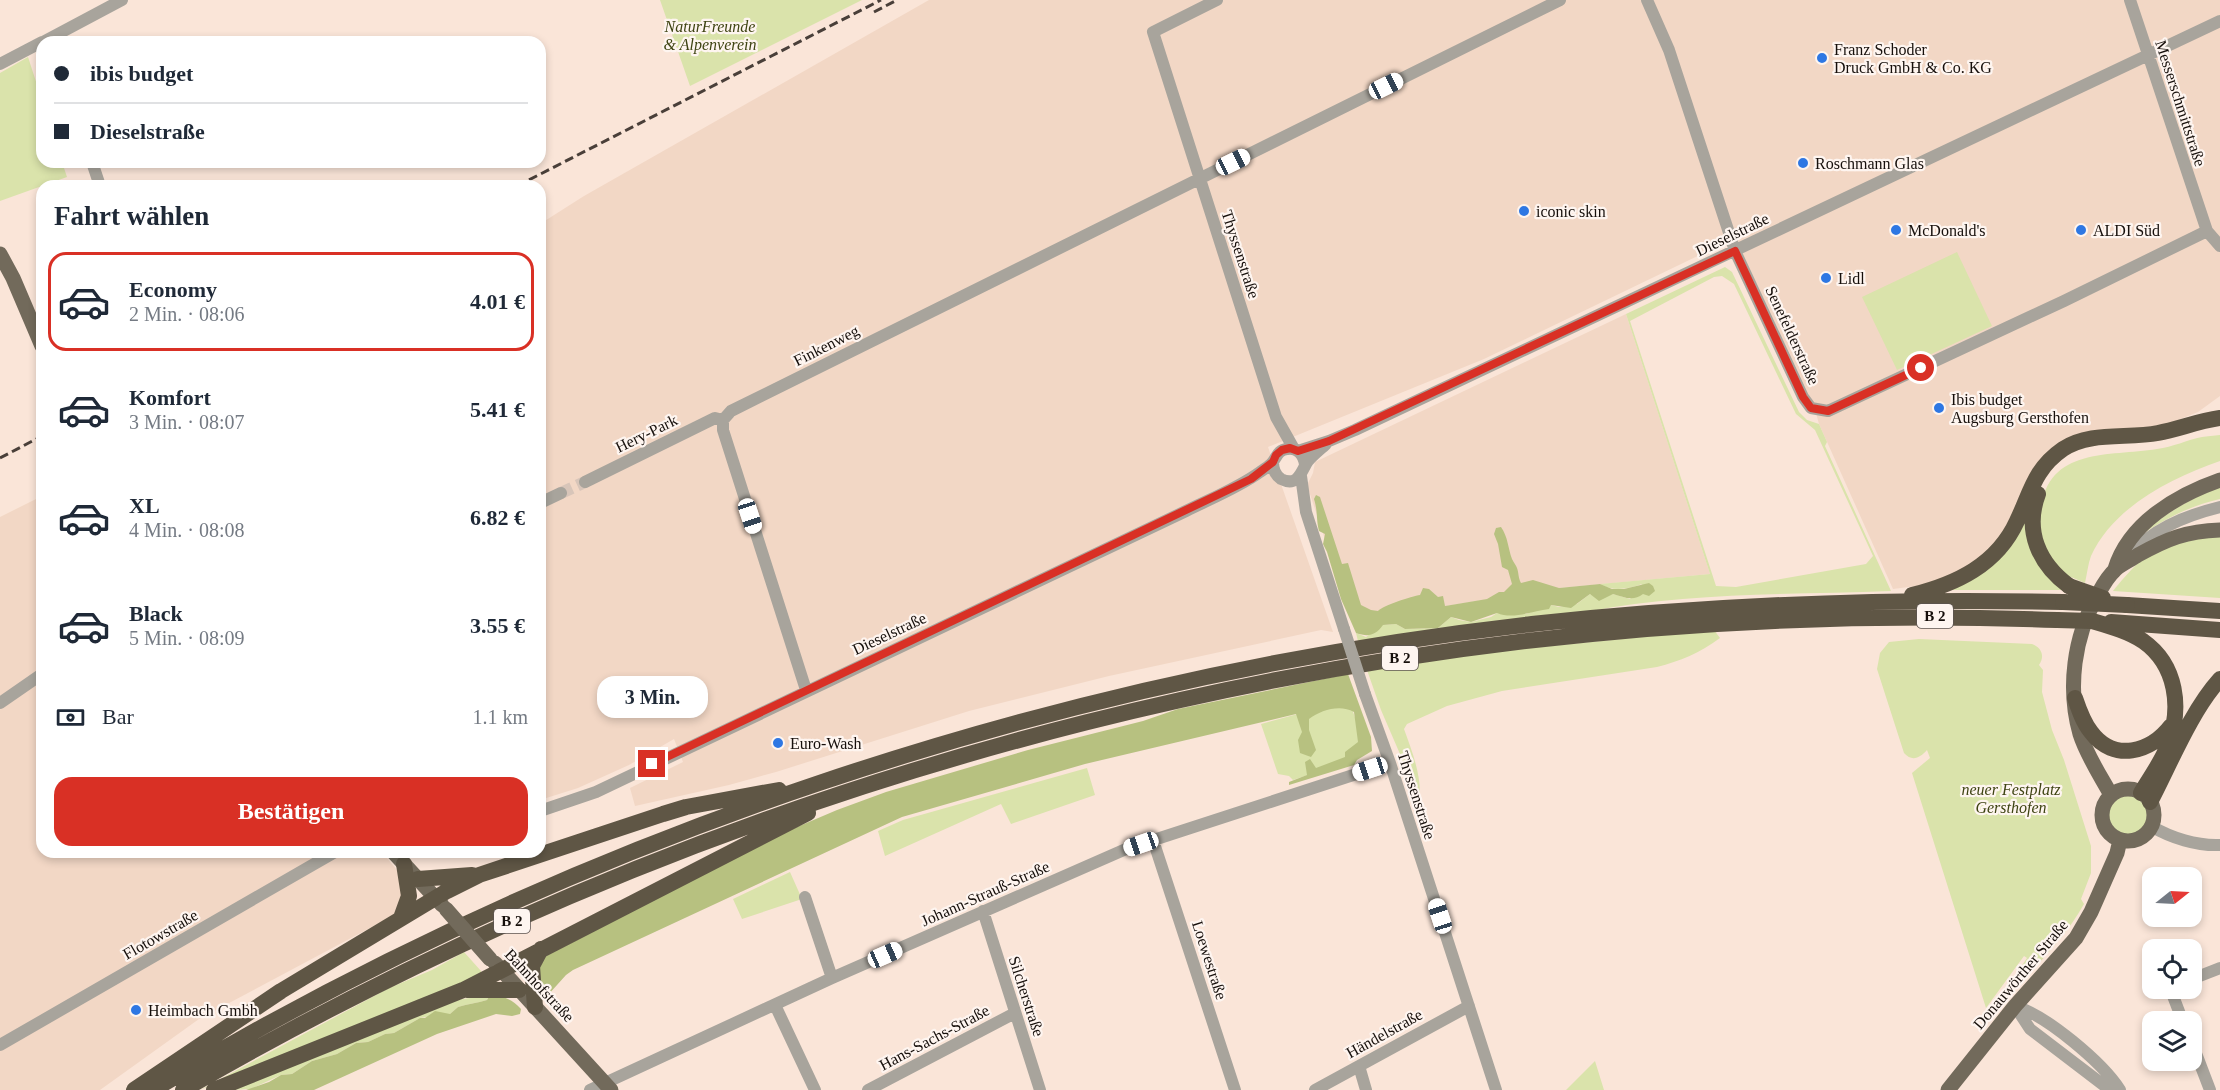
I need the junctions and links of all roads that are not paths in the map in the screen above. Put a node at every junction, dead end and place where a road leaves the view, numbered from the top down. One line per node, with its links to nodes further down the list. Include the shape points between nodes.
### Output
1 (122, 0): 7 (street)
2 (1217, 0): 11 (street, Thyssenstraße, via 1153,32)
3 (1560, 0): 11 (street, Finkenweg)
4 (1647, 0): 14 (street, Senefelderstraße, via 1669,50)
5 (2130, 0): 9 (street, Messerschmittstraße)
6 (2220, 21): 9 (street, Dieselstraße)
7 (54, 36)
8 (36, 46): 10 (street)
9 (2148, 55): 12 (street, Messerschmittstraße); 14 (street, Dieselstraße)
10 (0, 64)
11 (1199, 179): 18 (street, Thyssenstraße); 20 (street, Finkenweg, via 731,411)
12 (2207, 231): 13 (street, Messerschmittstraße); 14 (street, Senefelderstraße, via 1828,411 1811,408 1803,397)
13 (2220, 246)
14 (1735, 251): 23 (street, Dieselstraße)
15 (0, 254): 16 (main road)
16 (36, 332)
17 (2220, 407): 21 (highway)
18 (1276, 417): 24 (street, Thyssenstraße); 25 (street, Thyssenstraße)
19 (2220, 418): 21 (highway)
20 (723, 420): 30 (street, Hery-Park, via 715,418); 44 (street)
21 (2199, 421): 38 (highway, via 2160,433 2094,438 2066,448 2035,479 2012,533 1986,562 1954,582)
22 (2220, 423): 37 (highway, via 2158,444 2089,450 2050,473 2036,500 2033,532 2039,554)
23 (1329, 441): 24 (street, Dieselstraße); 26 (street, Dieselstraße)
24 (1296, 450): 25 (street, Dieselstraße, via 1286,449); 26 (street, via 1303,457)
25 (1276, 457): 27 (street, Dieselstraße); 28 (street, via 1274,470)
26 (1303, 470): 28 (street, Dieselstraße, via 1294,480); 34 (street, Thyssenstraße)
27 (1251, 479): 28 (street, Dieselstraße); 44 (street, Dieselstraße)
28 (1282, 479): 34 (street, Thyssenstraße)
29 (2220, 480): 36 (main road, via 2202,486 2145,522 2129,539)
30 (585, 482)
31 (561, 493): 32 (street)
32 (546, 500)
33 (2220, 507): 36 (street, via 2187,517 2153,534)
34 (1306, 512): 48 (street, Thyssenstraße, bridge)
35 (2220, 530): 36 (main road, via 2166,540)
36 (2115, 569): 45 (main road, via 2092,604 2080,636)
37 (2066, 594): 38 (highway, B 2); 39 (highway, B 2, bridge, via 2127,605)
38 (1885, 601): 49 (highway, B 2, via 1743,606 1582,619 1363,648 1073,709)
39 (2220, 611)
40 (2118, 626): 41 (highway); 47 (highway, via 2143,641 2163,663 2175,690); 50 (highway, B 2, bridge, via 2092,621 1920,616 1777,619 1614,631 1464,648 1168,702 1032,736)
41 (2220, 630)
42 (36, 678): 46 (street)
43 (2220, 679): 52 (highway)
44 (806, 690): 53 (street, Dieselstraße, via 596,792)
45 (2075, 698): 47 (highway, via 2090,731 2118,751 2147,747); 51 (main road, via 2086,750)
46 (0, 703)
47 (2174, 723): 52 (highway)
48 (1390, 763): 55 (street, Johann-Strauß-Straße); 76 (street, Thyssenstraße)
49 (819, 784): 58 (highway, via 686,807); 85 (highway, B 2, via 631,854 487,915 285,1015)
50 (857, 788): 68 (highway); 86 (highway, B 2, via 684,849 498,927 341,1004)
51 (2111, 795): 52 (main road, via 2123,789); 56 (main road, via 2103,806 2102,819 2108,832)
52 (2146, 797): 54 (main road, via 2154,815)
53 (546, 809)
54 (2151, 826): 56 (main road, via 2136,840); 57 (street, via 2165,835)
55 (1153, 840): 66 (street, Johann-Strauß-Straße); 92 (street, Loewestraße)
56 (2120, 840): 77 (main road, Donauwörther Straße, via 2091,912 2076,938)
57 (2220, 845)
58 (546, 852)
59 (325, 858): 80 (street, Flotowstraße)
60 (399, 858): 63 (main road, Bahnhofstraße); 67 (highway, via 409,896)
61 (529, 858): 62 (highway)
62 (479, 875): 63 (highway); 65 (highway)
63 (418, 879): 65 (main road, Bahnhofstraße)
64 (805, 897): 72 (street)
65 (440, 903): 67 (highway); 69 (main road, Bahnhofstraße, bridge)
66 (983, 911): 72 (street, Johann-Strauß-Straße); 79 (street, Silcherstraße)
67 (401, 918): 84 (highway, via 245,1014)
68 (541, 949): 69 (highway); 78 (highway, via 532,966)
69 (496, 964): 73 (highway); 74 (main road, Bahnhofstraße)
70 (2220, 968): 71 (street)
71 (2202, 975)
72 (832, 978): 75 (street, Johann-Strauß-Straße)
73 (463, 990): 74 (highway); 87 (highway)
74 (519, 990): 78 (main road, Bahnhofstraße)
75 (775, 1005): 83 (street, Johann-Strauß-Straße); 89 (street)
76 (1469, 1006): 81 (street, Händelstraße); 95 (street, Thyssenstraße)
77 (2015, 1006): 96 (main road, Donauwörther Straße); 97 (street, via 2030,1029); 98 (street, via 2035,1013 2078,1047)
78 (535, 1007): 83 (main road, Bahnhofstraße)
79 (1014, 1013): 90 (street, Hans-Sachs-Straße); 91 (street, Silcherstraße)
80 (0, 1045)
81 (1359, 1066): 93 (street, Händelstraße); 94 (street)
82 (2202, 1069): 99 (street)
83 (608, 1087): 88 (street, Johann-Strauß-Straße)
84 (134, 1090)
85 (153, 1090)
86 (183, 1090)
87 (214, 1090)
88 (590, 1090)
89 (816, 1090)
90 (868, 1090)
91 (1040, 1090)
92 (1235, 1090)
93 (1315, 1090)
94 (1366, 1090)
95 (1496, 1090)
96 (1948, 1090)
97 (2110, 1090)
98 (2120, 1090)
99 (2210, 1090)

